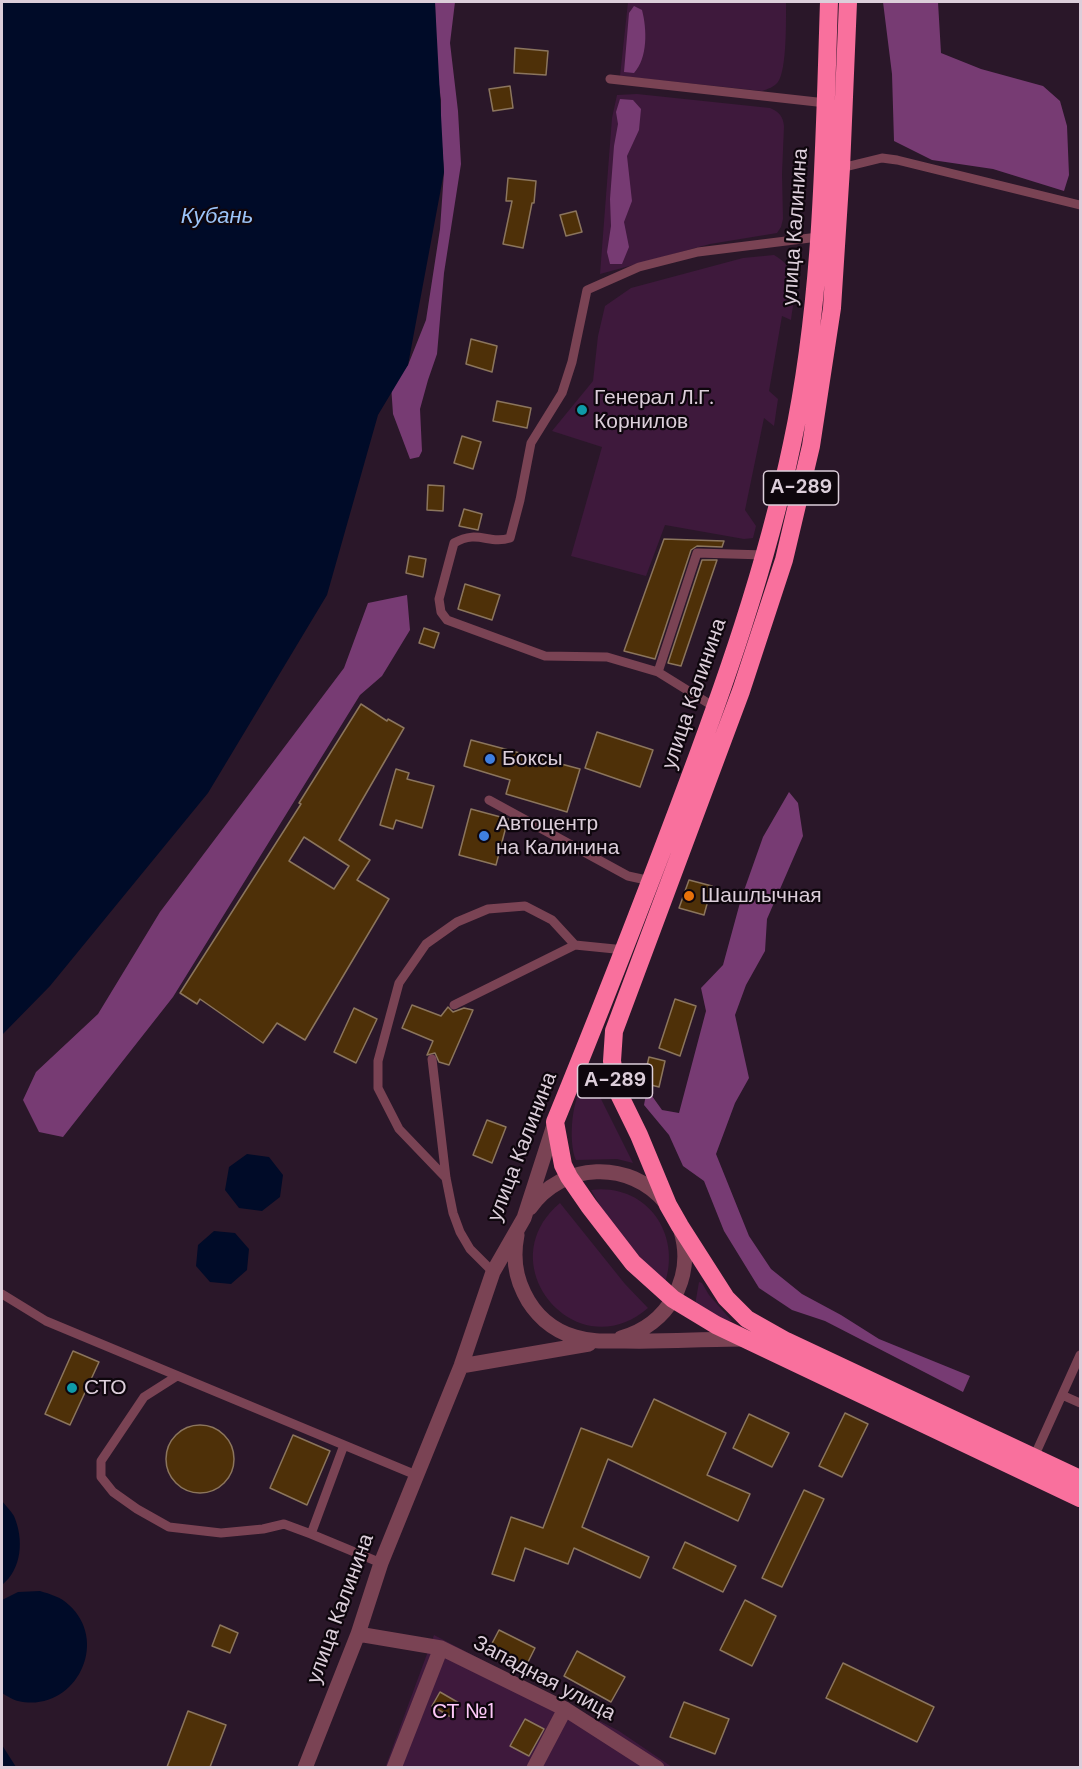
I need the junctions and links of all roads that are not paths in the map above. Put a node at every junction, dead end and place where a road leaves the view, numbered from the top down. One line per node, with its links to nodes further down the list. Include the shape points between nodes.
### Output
1 (829, 2): 4 (highway, улица Калинина / А-289)
2 (848, 2): 5 (highway, улица Калинина / А-289)
3 (610, 79): 4 (lane)
4 (826, 103): 7 (highway, улица Калинина / А-289)
5 (841, 168): 6 (lane, via 882,158 897,160); 20 (highway, улица Калинина / А-289, via 832,308 811,446 784,560 741,691 614,1031 612,1061 617,1090)
6 (1080, 205)
7 (818, 237): 8 (highway, улица Калинина / А-289, via 814,306 792,442); 9 (lane, via 698,252 639,267 586,290 562,393 531,443 510,538 471,536 454,543 439,599 447,620 545,656 607,657)
8 (765, 555): 9 (lane, via 697,554); 10 (highway, улица Калинина / А-289)
9 (658, 672): 10 (lane)
10 (716, 708): 12 (highway, улица Калинина / А-289)
11 (489, 800): 12 (lane, via 628,876)
12 (651, 881): 14 (highway, улица Калинина / А-289)
13 (575, 945): 14 (lane); 15 (lane); 19 (lane, via 552,920 525,906 488,909 457,922 426,944 399,983 378,1061 378,1088 399,1129)
14 (625, 950): 17 (highway, улица Калинина / А-289)
15 (454, 1005)
16 (432, 1059): 19 (lane)
17 (555, 1122): 18 (highway); 21 (street, улица Калинина / А-289)
18 (569, 1177): 20 (street, via 594,1171 628,1175 650,1187); 21 (street, via 542,1193); 25 (highway, via 633,1263)
19 (446, 1178): 23 (lane, via 460,1232 470,1249)
20 (668, 1205): 22 (highway, улица Калинина / А-289)
21 (524, 1218): 23 (street, улица Калинина); 27 (street, А-289, via 516,1240 515,1263 520,1286 531,1306 560,1331 582,1339)
22 (680, 1226): 25 (street, А-289, via 684,1268); 28 (highway, улица Калинина, via 726,1298)
23 (493, 1272): 30 (street, улица Калинина)
24 (2, 1294): 31 (lane, via 46,1321)
25 (673, 1299): 26 (highway); 27 (street, А-289, via 648,1326 632,1335)
26 (744, 1339): 27 (street); 28 (highway)
27 (605, 1341): 30 (street)
28 (783, 1349): 35 (highway); 38 (highway)
29 (1080, 1355): 32 (lane)
30 (461, 1366): 36 (street, улица Калинина)
31 (177, 1376): 34 (lane); 39 (lane, via 144,1396 101,1461 101,1477 137,1509 169,1527 221,1533 284,1524)
32 (1062, 1395): 33 (lane); 35 (lane)
33 (1080, 1403)
34 (344, 1445): 36 (lane); 39 (lane)
35 (1034, 1457): 37 (highway)
36 (416, 1475): 40 (street, улица Калинина)
37 (1080, 1479)
38 (1080, 1498)
39 (311, 1534): 40 (lane)
40 (381, 1563): 41 (street, улица Калинина)
41 (358, 1634): 42 (street, Западная улица); 44 (street, улица Калинина)
42 (441, 1648): 43 (street, Западная улица); 45 (street)
43 (565, 1709): 46 (street); 47 (street, Западная улица)
44 (304, 1767)
45 (394, 1767)
46 (534, 1767)
47 (657, 1767)

